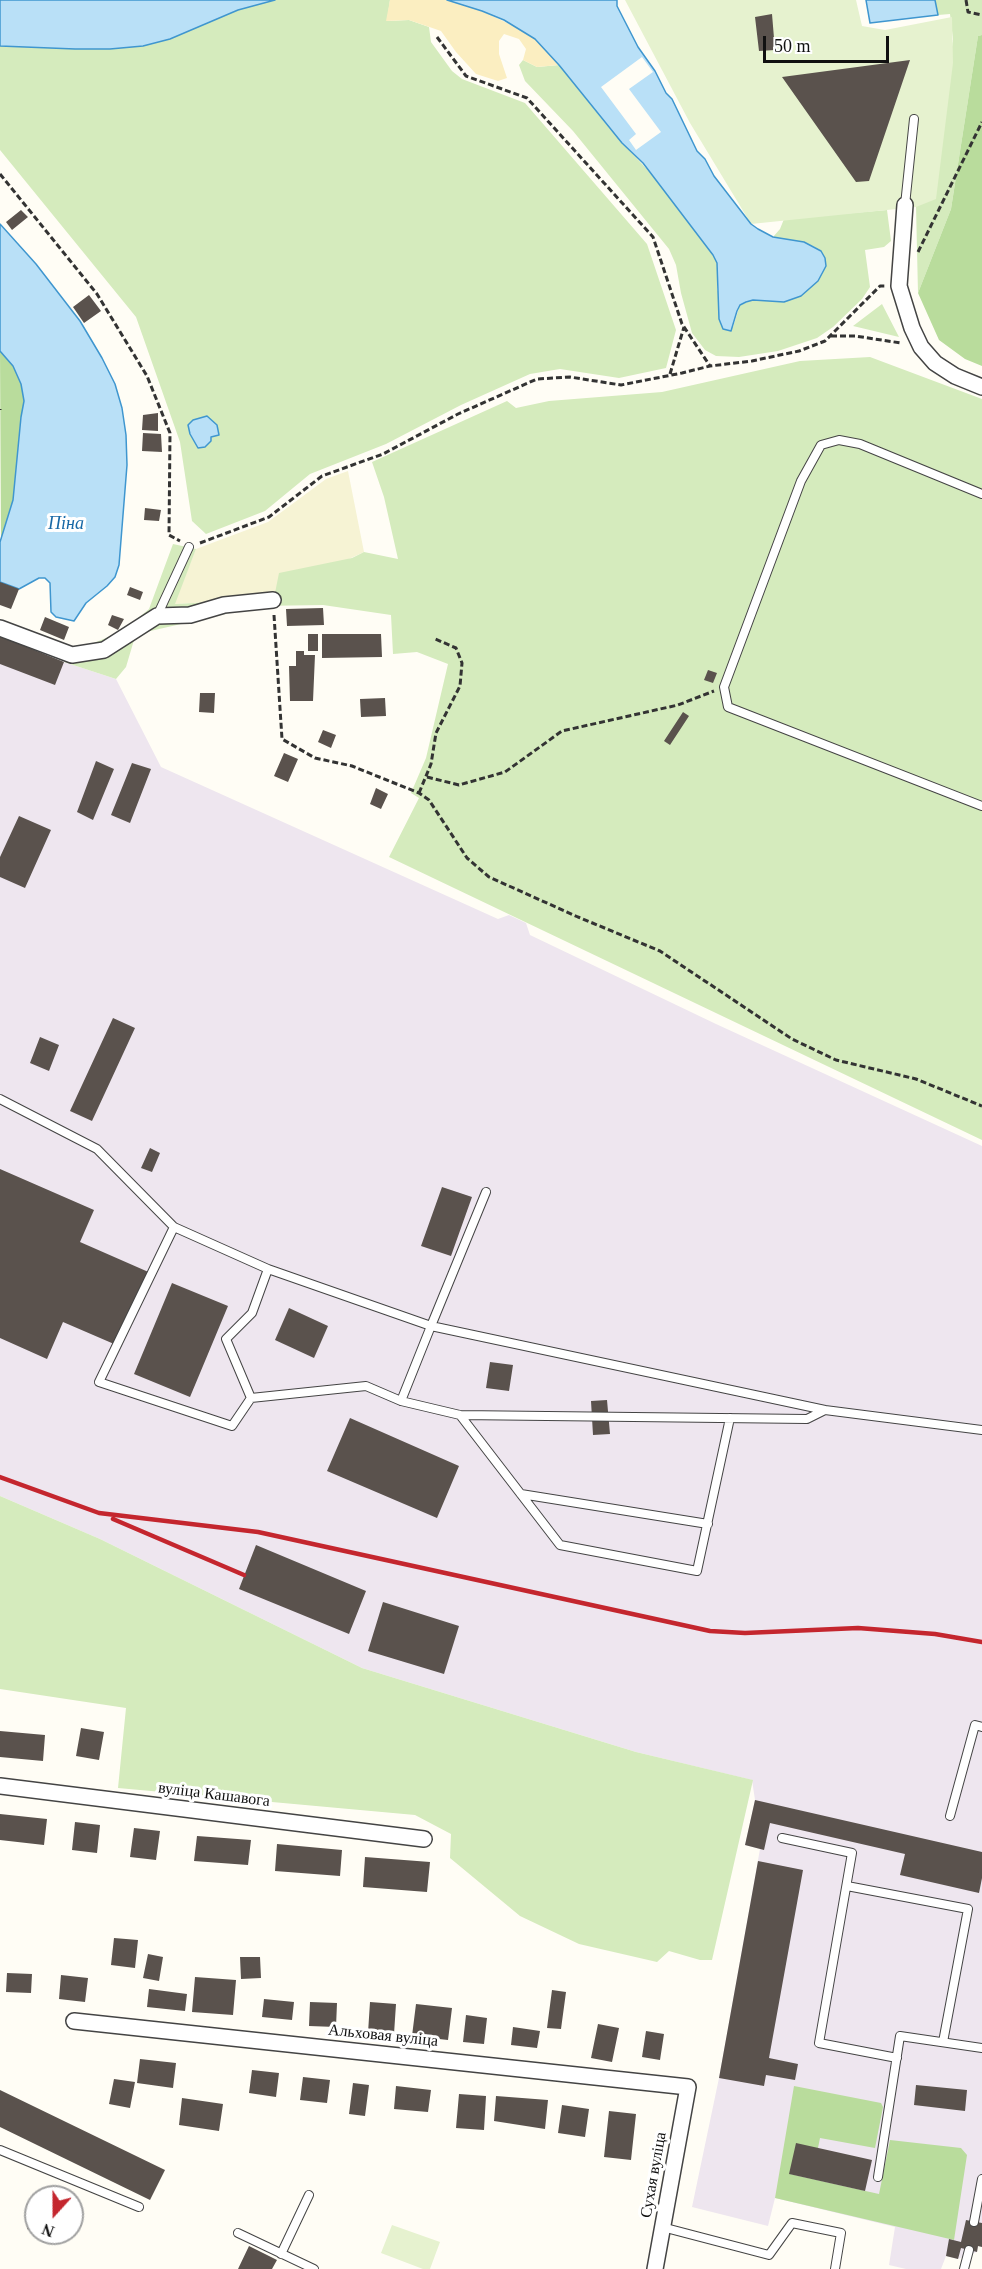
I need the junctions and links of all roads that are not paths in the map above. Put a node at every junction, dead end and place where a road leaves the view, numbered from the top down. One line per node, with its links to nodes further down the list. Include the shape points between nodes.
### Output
1 (914, 119): 2 (lane)
2 (905, 205): 3 (street, via 899,286 912,328 935,363)
3 (982, 387)
4 (982, 494): 9 (lane, via 860,444 839,440 820,445 801,482 724,687 728,708)
5 (189, 547): 7 (lane)
6 (273, 600): 7 (street, via 224,605 190,615)
7 (157, 616): 8 (street, via 104,650 72,655)
8 (0, 628)
9 (982, 806)
10 (0, 1099): 12 (lane, via 97,1149)
11 (486, 1192): 14 (lane)
12 (174, 1227): 13 (lane); 15 (lane, via 99,1382 232,1426)
13 (268, 1269): 14 (lane); 15 (lane, via 252,1313 226,1339)
14 (431, 1326): 16 (lane); 17 (lane)
15 (251, 1398): 16 (lane, via 366,1386)
16 (401, 1401): 18 (lane)
17 (825, 1410): 19 (lane, via 807,1419); 20 (lane)
18 (460, 1415): 19 (lane); 21 (lane)
19 (730, 1418): 22 (lane)
20 (982, 1430)
21 (520, 1494): 22 (lane); 22 (lane, via 560,1545 697,1571)
22 (708, 1524)
23 (982, 1727): 25 (lane, via 975,1725)
24 (0, 1786): 27 (street, вуліца Кашавога)
25 (950, 1816)
26 (782, 1838): 28 (lane, via 852,1853)
27 (424, 1839)
28 (847, 1886): 30 (lane, via 968,1909); 32 (lane, via 819,2043)
29 (74, 2021): 33 (street, Альховая вуліца)
30 (943, 2042): 31 (lane); 32 (lane, via 900,2036)
31 (982, 2048)
32 (897, 2058): 35 (lane)
33 (688, 2087): 41 (street, Сухая вуліца)
34 (0, 2150): 39 (lane)
35 (878, 2177)
36 (982, 2179): 38 (lane)
37 (309, 2195): 44 (lane)
38 (980, 2198): 40 (lane)
39 (139, 2207)
40 (975, 2222)
41 (662, 2227): 46 (street, Сухая вуліца); 47 (lane, via 770,2255 792,2223 841,2233)
42 (238, 2234): 44 (lane)
43 (969, 2250): 48 (lane)
44 (281, 2254): 45 (lane)
45 (314, 2269)
46 (655, 2269)
47 (835, 2269)
48 (964, 2269)

